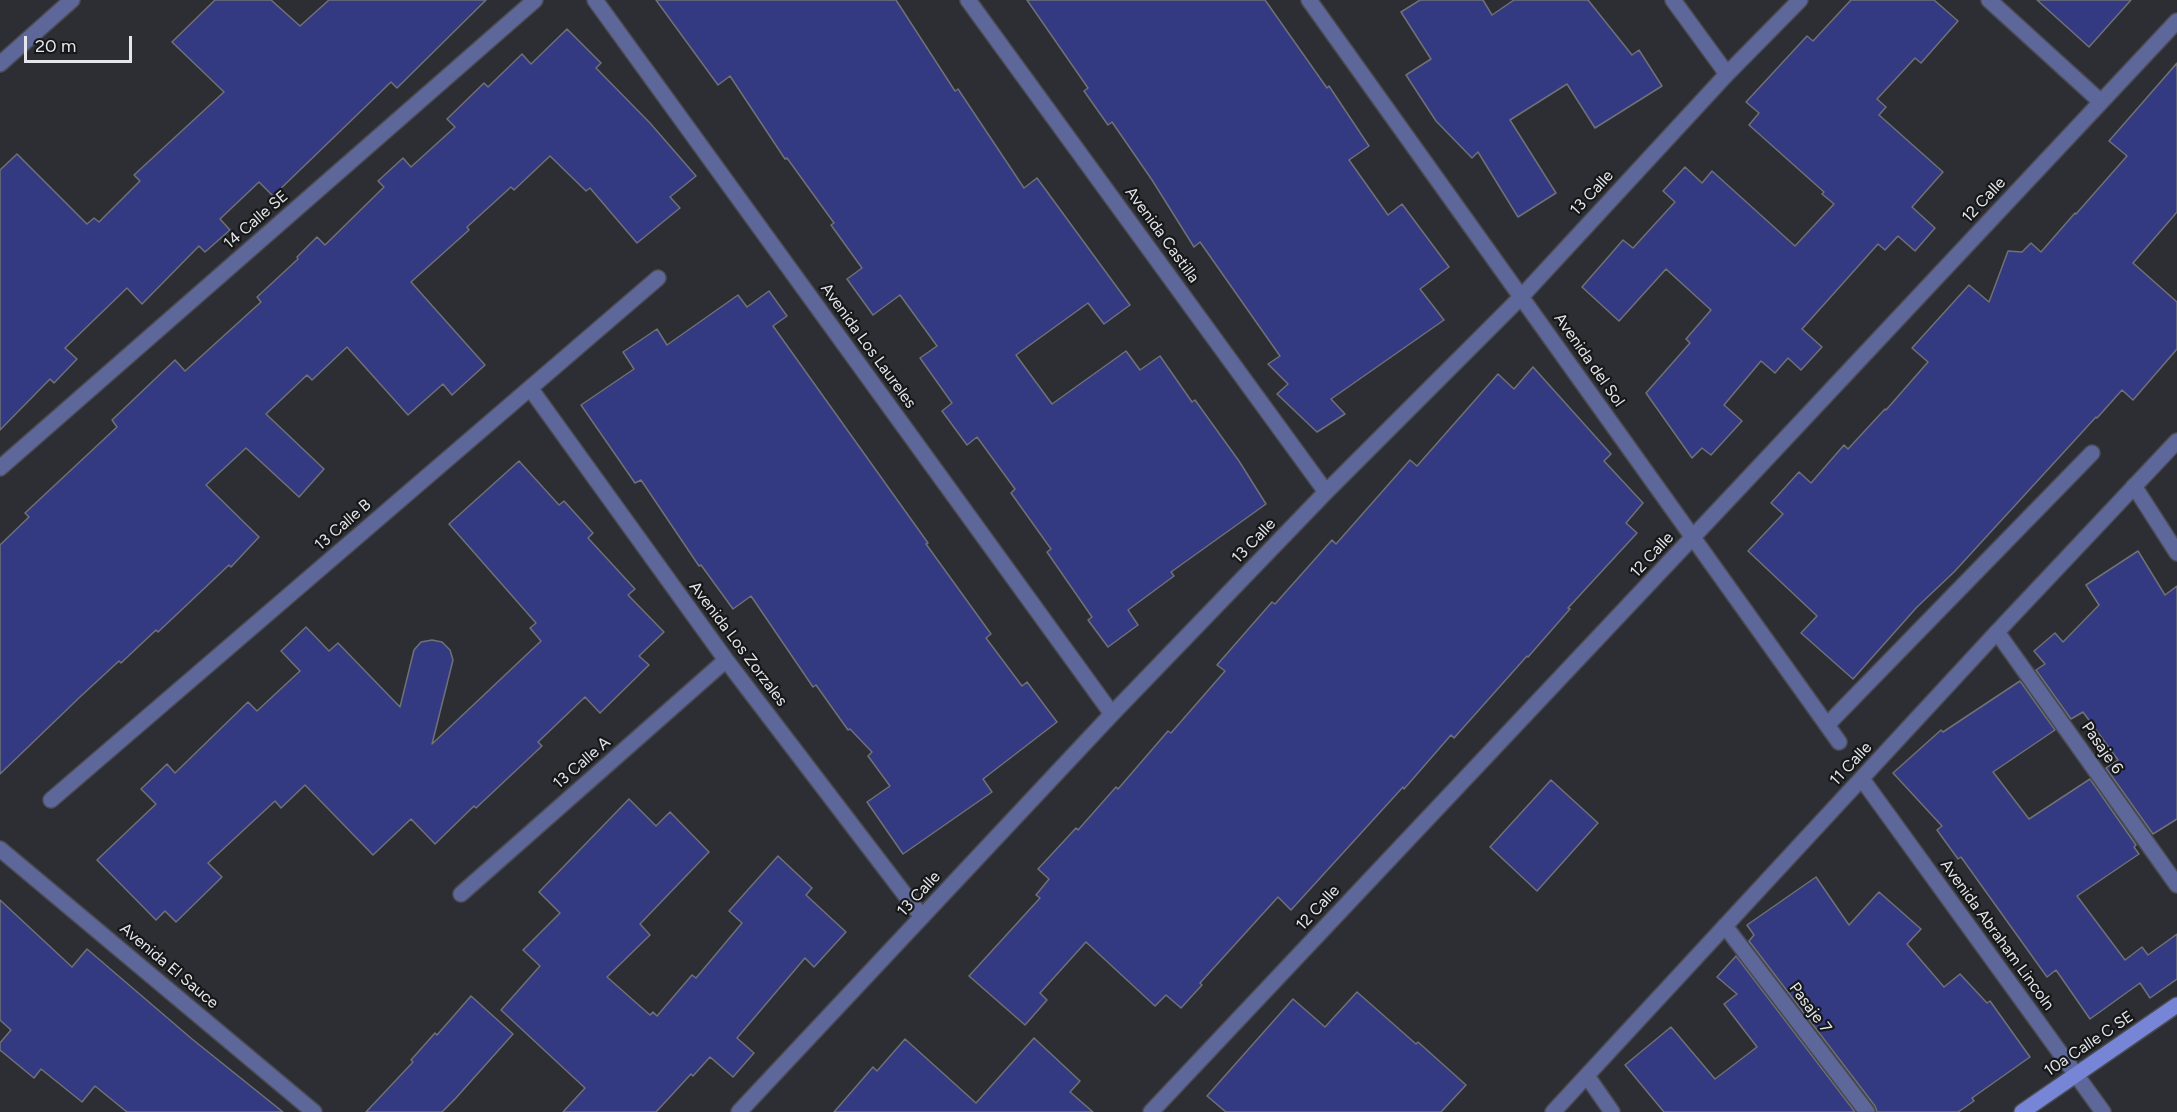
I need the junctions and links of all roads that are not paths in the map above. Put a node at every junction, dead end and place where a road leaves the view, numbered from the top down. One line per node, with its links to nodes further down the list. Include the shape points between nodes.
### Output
1 (72, 0): 10 (street)
2 (535, 0): 18 (street, 14 Calle SE)
3 (595, 0): 25 (street, Avenida Los Laureles)
4 (968, 0): 20 (street, Avenida Castilla)
5 (1309, 0): 14 (street, Avenida del Sol)
6 (1673, 0): 11 (street)
7 (1800, 0): 11 (street, 13 Calle)
8 (1989, 0): 12 (street)
9 (2177, 21): 12 (street, 12 Calle)
10 (0, 64)
11 (1727, 74): 14 (street, 13 Calle)
12 (2101, 102): 21 (street, 12 Calle)
13 (658, 278): 15 (street, 13 Calle B)
14 (1522, 296): 20 (street, 13 Calle); 21 (street, Avenida del Sol)
15 (530, 388): 24 (street, Avenida Los Zorzales); 29 (street, 13 Calle B)
16 (2177, 441): 19 (street, 11 Calle)
17 (2092, 453): 26 (street)
18 (0, 468)
19 (2134, 486): 22 (street); 23 (street, 11 Calle)
20 (1326, 492): 25 (street, 13 Calle)
21 (1693, 538): 26 (street, Avenida del Sol); 40 (street, 12 Calle)
22 (2177, 553)
23 (1997, 632): 28 (street, 11 Calle); 31 (street, Pasaje 6)
24 (726, 660): 32 (street, 13 Calle A); 33 (street, Avenida Los Zorzales)
25 (1112, 714): 33 (street, 13 Calle)
26 (1827, 725): 27 (street, Avenida del Sol)
27 (1839, 742)
28 (1862, 779): 34 (street, 11 Calle); 36 (street, Avenida Abraham Lincoln)
29 (51, 800)
30 (0, 849): 38 (street, Avenida El Sauce)
31 (2177, 885)
32 (461, 894)
33 (922, 917): 39 (street, 13 Calle)
34 (1725, 926): 37 (street, 11 Calle); 43 (street, Pasaje 7)
35 (2177, 1005): 36 (street, 10a Calle C SE)
36 (2077, 1074): 44 (street, 10a Calle C SE); 45 (street, Avenida Abraham Lincoln)
37 (1587, 1077): 41 (street, 11 Calle); 42 (street)
38 (314, 1112)
39 (738, 1112)
40 (1151, 1112)
41 (1553, 1112)
42 (1612, 1112)
43 (1867, 1112)
44 (2022, 1112)
45 (2103, 1112)

